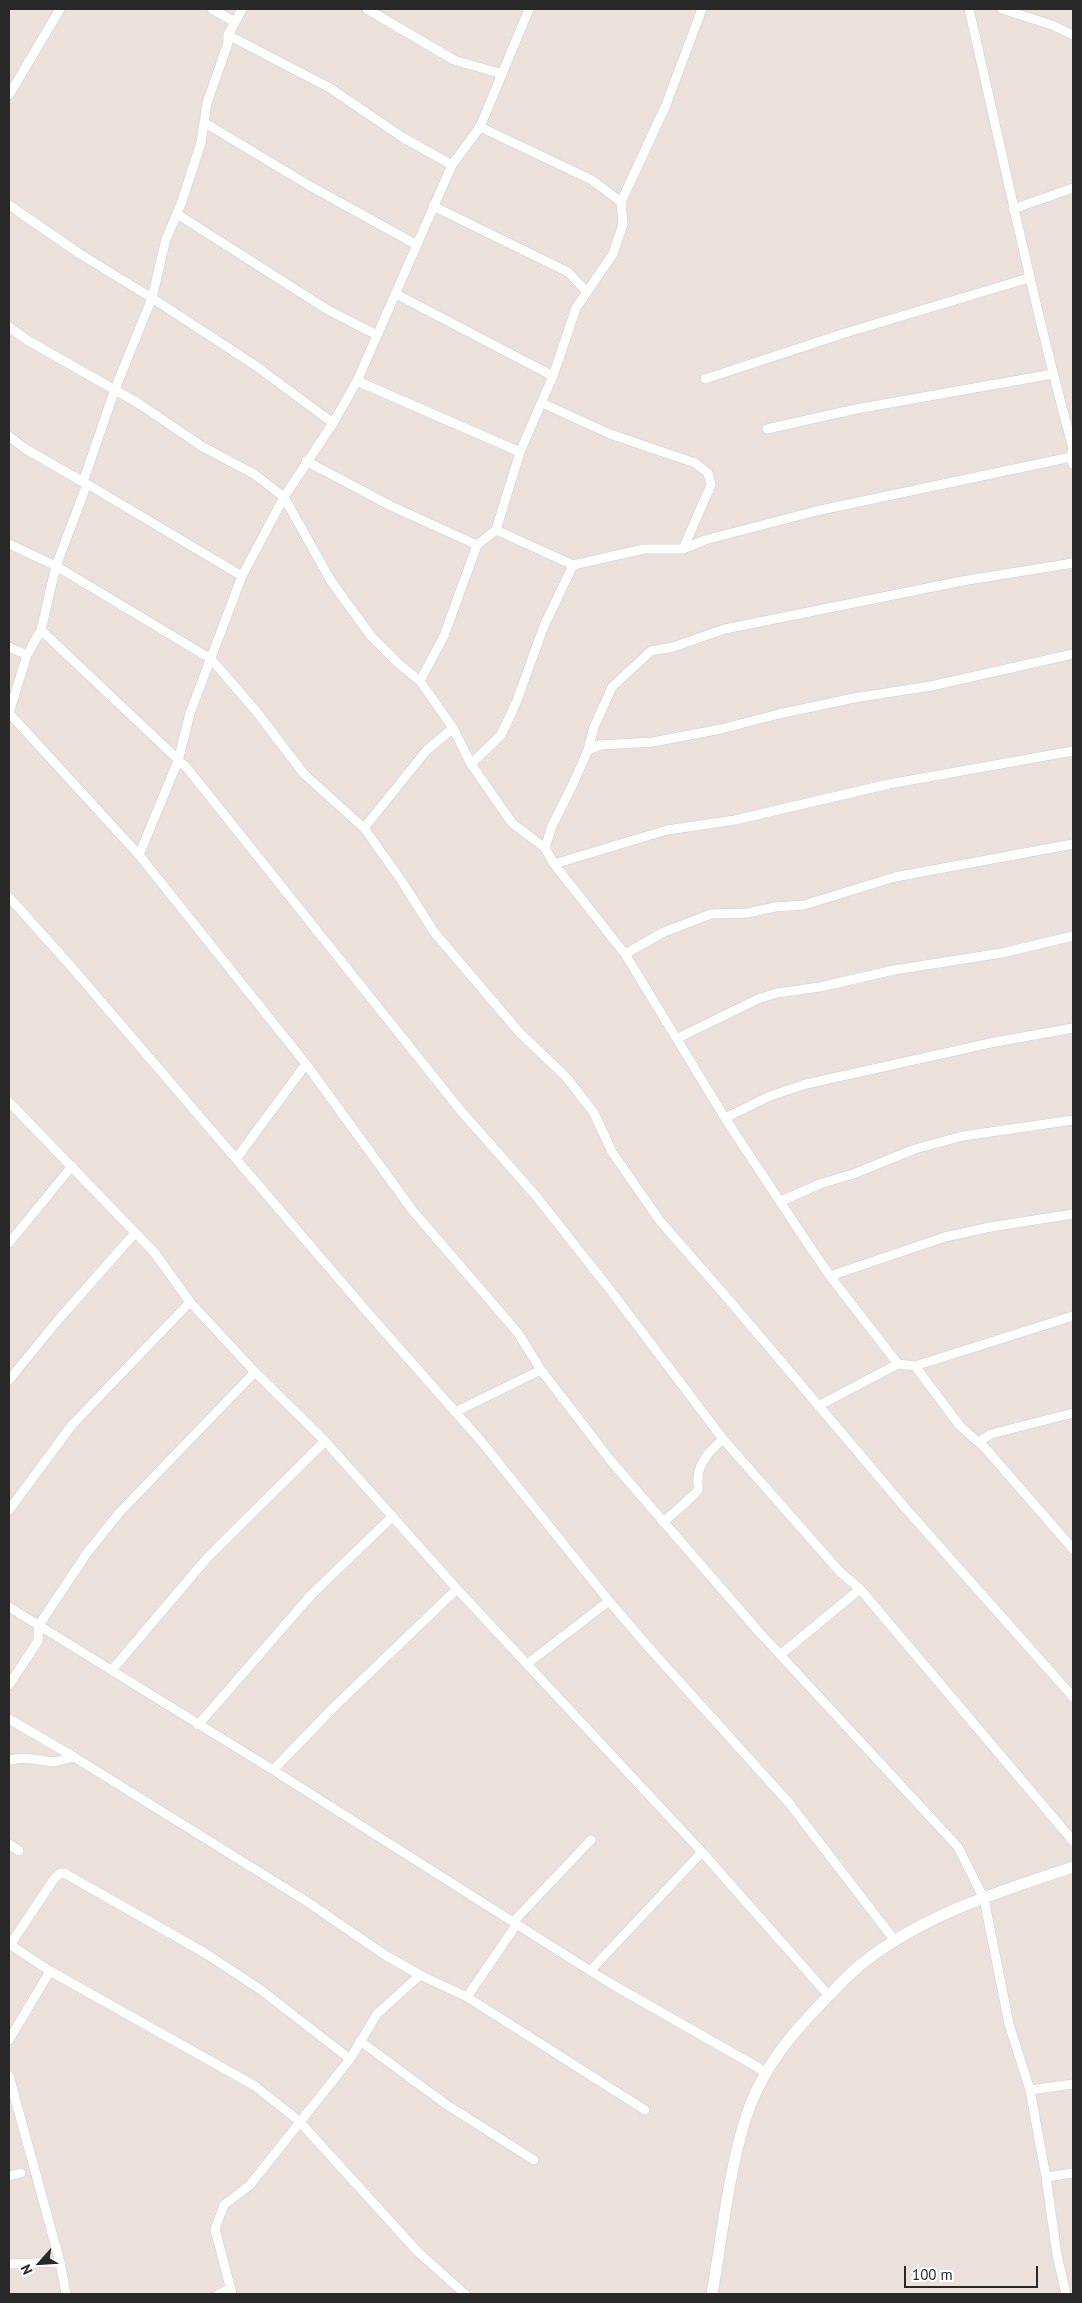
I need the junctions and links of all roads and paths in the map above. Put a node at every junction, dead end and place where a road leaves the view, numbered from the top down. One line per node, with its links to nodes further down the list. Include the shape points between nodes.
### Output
1 (60, 9): 14 (street)
2 (212, 9): 10 (street)
3 (242, 9): 10 (street)
4 (366, 9): 13 (street, via 454,60)
5 (529, 9): 13 (street)
6 (702, 9): 20 (street, via 666,105)
7 (969, 9): 8 (street); 23 (street)
8 (974, 9)
9 (1002, 9): 12 (street)
10 (235, 22): 11 (street)
11 (228, 35): 16 (street, via 207,103); 18 (street, via 330,88 402,137)
12 (1073, 35)
13 (502, 74): 17 (street)
14 (11, 84): 15 (street)
15 (9, 95)
16 (205, 123): 24 (street); 25 (street)
17 (480, 127): 18 (street); 20 (street, via 592,180)
18 (452, 165): 22 (street)
19 (1073, 188): 23 (street)
20 (621, 202): 27 (street, via 623,224 612,254)
21 (9, 205): 29 (street)
22 (433, 206): 25 (street); 27 (street, via 568,272)
23 (1013, 209): 26 (street)
24 (177, 214): 29 (street, via 166,239); 31 (street, via 328,310)
25 (417, 245): 28 (street)
26 (1030, 278): 32 (street); 34 (street)
27 (587, 292): 33 (street, via 576,308)
28 (396, 294): 31 (street); 33 (street)
29 (152, 298): 36 (street); 38 (street, via 263,371)
30 (9, 327): 36 (street)
31 (377, 335): 35 (street)
32 (1053, 374): 39 (street, via 856,409); 42 (street)
33 (553, 376): 37 (street)
34 (705, 378)
35 (357, 382): 38 (street); 41 (street)
36 (115, 390): 44 (street); 45 (street, via 203,447 254,474)
37 (542, 403): 41 (street); 49 (street, via 610,434 695,463 708,473 711,485)
38 (333, 423): 43 (street)
39 (768, 429)
40 (9, 436): 44 (street)
41 (520, 452): 46 (street)
42 (1073, 454): 49 (street, via 816,511 705,540)
43 (306, 461): 45 (street); 48 (street, via 391,506)
44 (85, 483): 52 (street); 53 (street)
45 (284, 497): 53 (street); 59 (street, via 331,581 365,628)
46 (496, 530): 48 (street); 51 (street)
47 (9, 544): 52 (street)
48 (477, 545): 59 (street, via 444,636)
49 (683, 549): 51 (street, via 644,550)
50 (1073, 563): 62 (street, via 962,581 725,629 651,651 612,687 594,727)
51 (573, 565): 65 (street, via 544,626 501,735)
52 (56, 566): 54 (street); 58 (street)
53 (242, 576): 58 (street)
54 (41, 630): 57 (street); 64 (street)
55 (9, 647): 57 (street)
56 (1073, 654): 62 (street, via 931,686 854,698 721,729 653,742 600,745)
57 (27, 656): 60 (street)
58 (211, 659): 64 (street, via 190,713); 66 (street, via 304,774)
59 (420, 681): 61 (street)
60 (9, 713): 69 (street)
61 (453, 728): 65 (street); 66 (street, via 426,751)
62 (588, 750): 68 (street)
63 (1073, 751): 70 (street, via 889,784 735,820 667,830)
64 (178, 761): 69 (street); 97 (street, via 461,1111 536,1196)
65 (471, 764): 68 (street, via 512,823)
66 (364, 828): 94 (street, via 434,932 519,1032 567,1078 594,1113 612,1152 660,1221)
67 (1073, 844): 73 (street, via 895,877 804,905 748,913 711,914 664,932)
68 (545, 848): 70 (street)
69 (139, 855): 76 (street)
70 (554, 864): 73 (street)
71 (9, 898): 80 (street)
72 (1073, 936): 75 (street, via 1002,953 776,993)
73 (625, 954): 75 (street)
74 (1073, 1028): 78 (street, via 806,1084 770,1096)
75 (678, 1038): 78 (street)
76 (306, 1064): 80 (street); 91 (street, via 413,1211 518,1333)
77 (9, 1102): 81 (street)
78 (725, 1118): 82 (street)
79 (1073, 1120): 82 (street, via 963,1136 914,1149)
80 (236, 1159): 95 (street)
81 (72, 1166): 84 (street); 85 (street)
82 (781, 1202): 86 (street)
83 (1073, 1214): 86 (street, via 945,1237)
84 (136, 1233): 87 (street); 93 (street)
85 (9, 1243)
86 (830, 1276): 89 (street)
87 (190, 1302): 92 (street); 100 (street, via 72,1425)
88 (1073, 1316): 90 (street)
89 (898, 1364): 90 (street); 94 (street)
90 (915, 1366): 99 (street, via 960,1426)
91 (541, 1370): 95 (street); 102 (street)
92 (255, 1372): 98 (street); 108 (street, via 119,1513 70,1576)
93 (9, 1380)
94 (818, 1406): 113 (street)
95 (456, 1412): 106 (street)
96 (1073, 1412): 99 (street, via 991,1434)
97 (723, 1439): 102 (street, via 704,1458 699,1470 698,1492); 105 (street, via 834,1565)
98 (325, 1441): 101 (street); 111 (street, via 206,1558)
99 (979, 1442): 103 (street)
100 (9, 1510)
101 (393, 1516): 104 (street); 115 (street, via 312,1594)
102 (663, 1522): 109 (street)
103 (1073, 1550)
104 (457, 1589): 110 (street); 118 (street)
105 (860, 1589): 109 (street); 120 (street)
106 (608, 1601): 110 (street); 127 (street, via 789,1803)
107 (9, 1607): 108 (street)
108 (39, 1625): 111 (street); 112 (street, via 38,1641)
109 (780, 1655): 125 (street, via 958,1847)
110 (528, 1664): 123 (street)
111 (112, 1670): 115 (street)
112 (9, 1685)
113 (1073, 1696)
114 (9, 1719): 116 (street)
115 (198, 1725): 118 (street)
116 (74, 1756): 117 (street, via 54,1762 24,1758); 131 (street)
117 (9, 1760)
118 (273, 1770): 126 (street)
119 (591, 1840): 126 (street)
120 (1073, 1841)
121 (9, 1844): 122 (street)
122 (19, 1851)
123 (702, 1852): 130 (street); 133 (street)
124 (1073, 1867): 125 (street)
125 (984, 1899): 127 (street, via 933,1919); 140 (street, via 1009,2024)
126 (515, 1923): 130 (street); 132 (street)
127 (895, 1941): 133 (street, via 863,1962)
128 (9, 1945): 129 (street); 136 (street, via 54,1879 64,1873 205,1953 261,1990)
129 (50, 1971): 134 (street); 142 (street, via 255,2086)
130 (590, 1971): 137 (street)
131 (420, 1975): 132 (street); 135 (street, via 376,2014)
132 (466, 1997): 141 (street)
133 (826, 1998): 137 (street, via 791,2036)
134 (9, 2040)
135 (360, 2041): 136 (street); 143 (street, via 447,2105)
136 (350, 2059): 142 (street)
137 (766, 2072): 156 (street, via 745,2120 734,2165)
138 (9, 2076): 148 (street)
139 (1073, 2084): 140 (street)
140 (1030, 2090): 147 (street)
141 (644, 2110)
142 (300, 2121): 152 (street, via 250,2185 224,2206 215,2229); 155 (street, via 418,2252)
143 (534, 2160)
144 (21, 2173): 146 (street)
145 (1073, 2173): 147 (street)
146 (9, 2176)
147 (1046, 2177): 151 (street)
148 (60, 2262): 149 (street); 153 (street)
149 (9, 2264)
150 (1073, 2284): 151 (street)
151 (1064, 2290)
152 (232, 2292): 154 (street)
153 (66, 2294)
154 (219, 2294)
155 (465, 2294)
156 (712, 2294)

